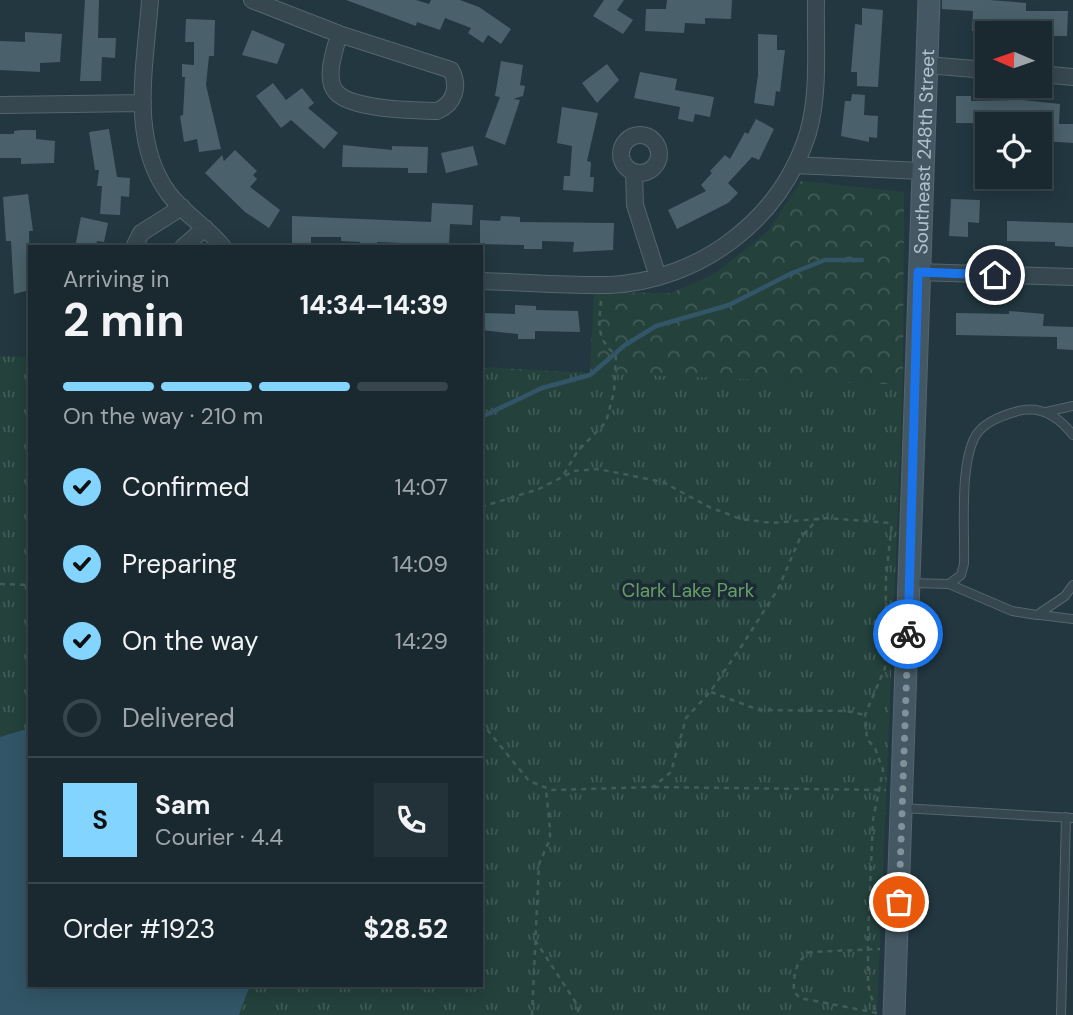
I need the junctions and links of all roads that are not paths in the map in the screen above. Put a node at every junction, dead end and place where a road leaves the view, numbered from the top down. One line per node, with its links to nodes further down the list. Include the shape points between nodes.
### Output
1 (150, 0): 10 (street)
2 (252, 0): 5 (street)
3 (816, 0): 12 (street, via 813,96 808,131)
4 (929, 0): 6 (street, Southeast 248th Street)
5 (339, 34): 5 (street, via 331,80 336,92 349,100 437,111 453,97 456,83 451,70)
6 (926, 65): 7 (street); 14 (street, Southeast 248th Street)
7 (975, 69)
8 (1052, 75): 9 (street)
9 (1073, 77)
10 (143, 103): 11 (street); 15 (street, via 145,138 153,164)
11 (0, 105)
12 (795, 164): 14 (street); 22 (street, via 748,228 714,254)
13 (634, 172): 22 (street, via 635,205)
14 (921, 172): 20 (street, Southeast 248th Street)
15 (181, 207): 16 (street); 17 (street, via 141,233)
16 (205, 228): 18 (street); 19 (street)
17 (135, 245)
18 (185, 245)
19 (221, 245)
20 (918, 272): 21 (street); 27 (street, Southeast 248th Street, via 902,523)
21 (1073, 277)
22 (658, 278): 23 (street, via 602,284)
23 (483, 281)
24 (1073, 405): 25 (lane)
25 (1046, 412): 26 (lane); 28 (lane, via 1028,408 1009,413 975,437 967,469 964,564 961,575)
26 (1073, 435)
27 (910, 583): 28 (lane); 32 (street, Southeast 248th Street)
28 (949, 584): 30 (lane, via 1012,611)
29 (1073, 585): 30 (lane)
30 (1037, 615): 31 (lane)
31 (1073, 619)
32 (903, 799): 33 (lane); 34 (street, Southeast 248th Street, via 897,949)
33 (1069, 818): 35 (lane)
34 (885, 1014)
35 (1060, 1015)

